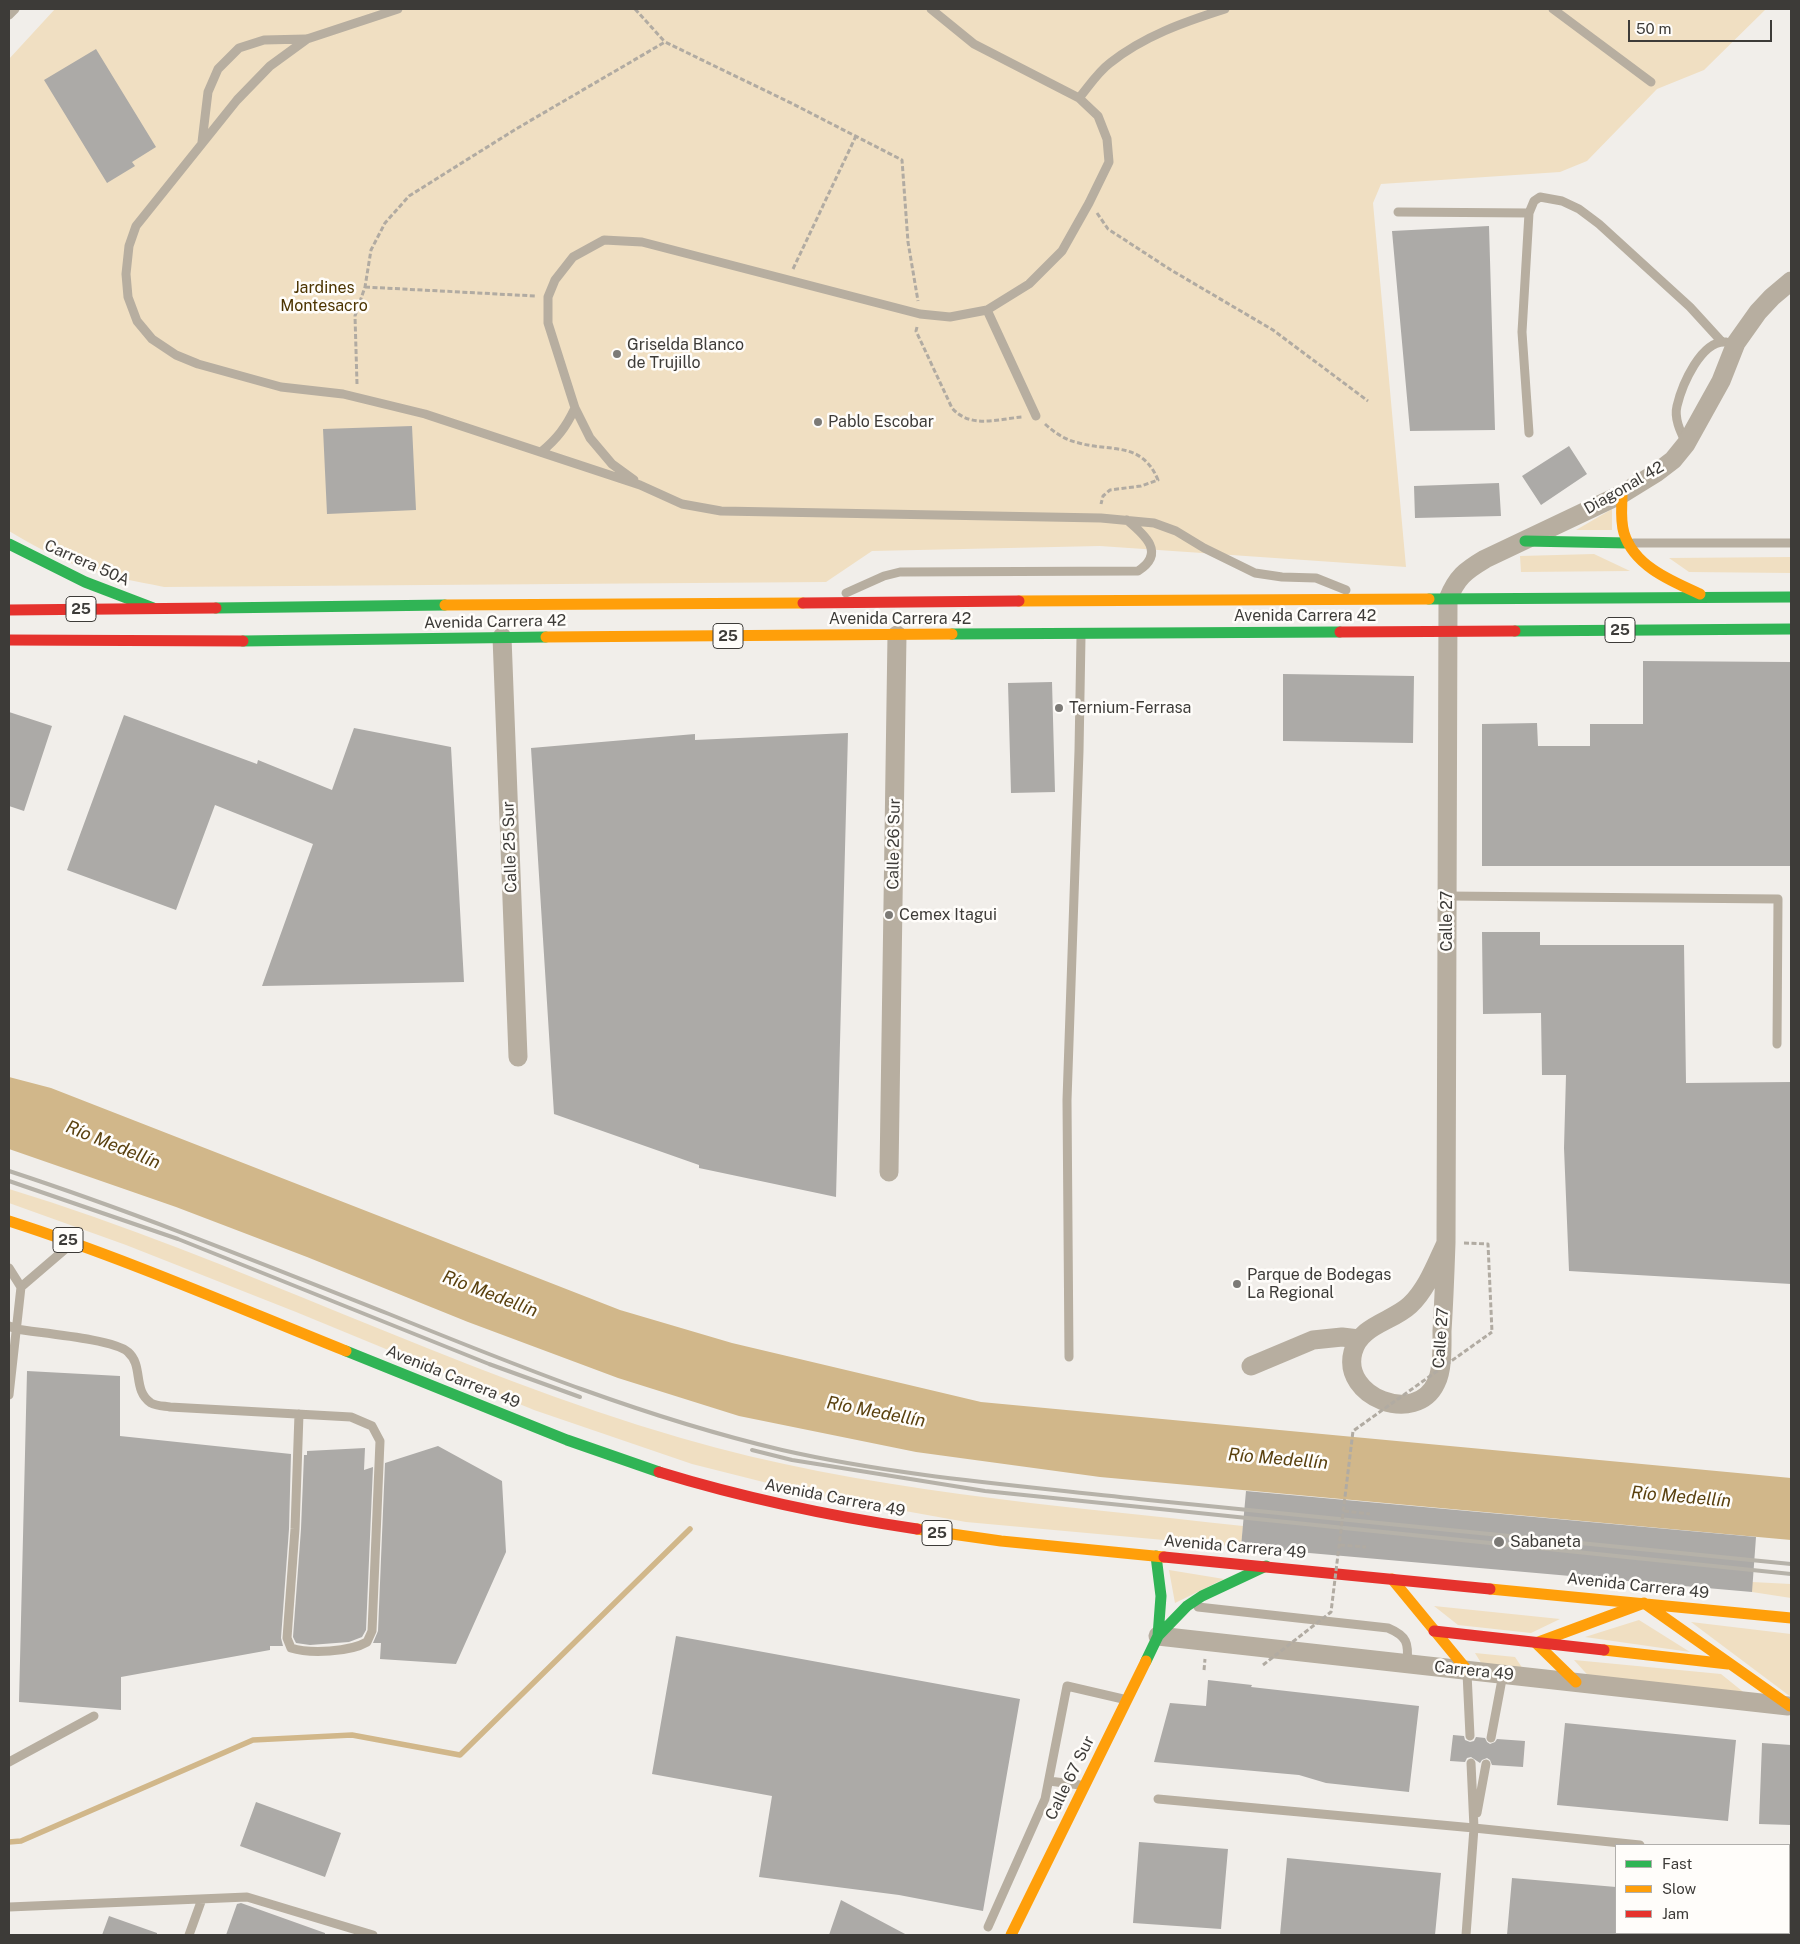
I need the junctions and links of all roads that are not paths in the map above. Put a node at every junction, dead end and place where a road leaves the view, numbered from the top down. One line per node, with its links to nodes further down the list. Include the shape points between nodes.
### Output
1 (15, 9): 6 (lane)
2 (398, 9): 7 (lane)
3 (932, 9): 9 (lane, via 974,44)
4 (1225, 9): 9 (lane, via 1144,39 1108,64)
5 (1553, 9): 8 (lane)
6 (9, 15)
7 (307, 38): 10 (lane, via 270,66 237,100); 10 (lane, via 264,40 239,48 218,69 208,92)
8 (1651, 82)
9 (1080, 98): 14 (lane, via 1098,116 1107,139 1109,162 1062,251 1029,284)
10 (202, 144): 20 (lane, via 136,226 129,246 128,297 137,321 152,339 176,355 198,364 281,387 357,397 425,414)
11 (1398, 212): 12 (lane)
12 (1529, 213): 15 (lane, via 1534,201 1540,197 1562,200 1579,209); 18 (lane, via 1522,332)
13 (1791, 282): 15 (street, Diagonal 42, via 1772,297)
14 (987, 310): 16 (lane, via 950,317 920,314 642,242 604,240 573,257 555,280 548,297 548,323); 17 (lane)
15 (1729, 343): 19 (street, Diagonal 42, via 1721,381); 19 (lane, via 1710,347 1700,356 1690,374 1677,407 1678,426)
16 (575, 408): 20 (lane, via 561,433); 21 (lane, via 590,438 612,464)
17 (1036, 416)
18 (1529, 433)
19 (1686, 444): 22 (street, Diagonal 42, via 1656,474)
20 (541, 452): 21 (lane)
21 (640, 485): 23 (lane, via 682,504 721,511)
22 (1622, 494): 24 (street, Diagonal 42); 25 (main road, via 1621,517)
23 (1127, 520): 30 (lane, via 1154,523 1176,531 1255,573 1316,578); 32 (lane, via 1150,542 1147,565 1138,570 900,572)
24 (1525, 541): 25 (main road); 31 (street, Diagonal 42, via 1470,568 1454,585)
25 (1628, 543): 26 (lane); 29 (main road, via 1654,571)
26 (1791, 543)
27 (9, 544): 34 (main road, Carrera 50A, via 85,582)
28 (1791, 597): 29 (main road, Avenida Carrera 42 / 25)
29 (1708, 598): 31 (main road, Avenida Carrera 42 / 25)
30 (1377, 600): 31 (main road, Avenida Carrera 42 / 25); 32 (main road, Avenida Carrera 42 / 25)
31 (1448, 600): 39 (street, Calle 27)
32 (826, 602): 33 (main road, Avenida Carrera 42 / 25)
33 (590, 604): 34 (main road, Avenida Carrera 42 / 25); 36 (main road)
34 (154, 608): 35 (main road, Avenida Carrera 42 / 25)
35 (9, 610)
36 (628, 616)
37 (657, 624): 42 (main road)
38 (1791, 629): 39 (main road, Avenida Carrera 42 / 25)
39 (1448, 631): 40 (main road, Avenida Carrera 42 / 25); 45 (street, Calle 27)
40 (1081, 634): 41 (main road, Avenida Carrera 42 / 25); 56 (lane, via 1067,1100)
41 (897, 635): 42 (main road, Avenida Carrera 42 / 25); 48 (street, Calle 26 Sur)
42 (695, 636): 43 (main road, Avenida Carrera 42 / 25)
43 (502, 638): 44 (main road, Avenida Carrera 42 / 25); 47 (street, Calle 25 Sur)
44 (9, 640)
45 (1447, 896): 46 (lane, via 1778,899); 51 (street, Calle 27)
46 (1777, 1044)
47 (518, 1057)
48 (889, 1172)
49 (9, 1221): 50 (main road, Avenida Carrera 49 / 25)
50 (74, 1242): 53 (lane); 60 (main road, Avenida Carrera 49 / 25, via 587,1448 684,1480 774,1504 909,1529)
51 (1446, 1243): 55 (street, Calle 27, via 1422,1292 1409,1306 1370,1328); 55 (street, Calle 27, via 1441,1354 1437,1382 1428,1395 1413,1404 1391,1404 1376,1398 1358,1383 1351,1365)
52 (9, 1268): 53 (lane)
53 (21, 1287): 54 (lane)
54 (12, 1327): 58 (lane); 59 (lane, via 111,1343 129,1352 136,1365 140,1392 152,1403 170,1407)
55 (1359, 1339): 57 (street, via 1314,1340)
56 (1070, 1357)
57 (1251, 1366)
58 (9, 1395)
59 (299, 1414): 59 (lane, via 287,1638 291,1648 302,1652 358,1648 368,1642 372,1631 380,1442 372,1426 351,1417)
60 (1156, 1556): 61 (main road, Avenida Carrera 49 / 25); 65 (main road, Calle 67 Sur)
61 (1266, 1566): 62 (main road, Avenida Carrera 49 / 25); 64 (main road, Calle 67 Sur)
62 (1392, 1578): 63 (main road, Avenida Carrera 49 / 25); 67 (main road)
63 (1644, 1603): 66 (main road, Avenida Carrera 49 / 25); 69 (main road); 71 (main road)
64 (1187, 1606): 65 (lane); 68 (main road, Calle 67 Sur); 70 (lane, via 1388,1628 1401,1633 1409,1647)
65 (1160, 1612): 68 (main road, Calle 67 Sur)
66 (1791, 1618)
67 (1434, 1631): 69 (main road); 72 (main road)
68 (1158, 1636): 70 (street, Carrera 49); 75 (main road, Calle 67 Sur)
69 (1536, 1643): 71 (main road); 74 (main road)
70 (1407, 1663): 72 (street, Carrera 49)
71 (1731, 1664): 76 (main road)
72 (1467, 1670): 73 (street, Carrera 49); 78 (lane)
73 (1503, 1674): 74 (street, Carrera 49); 79 (lane)
74 (1576, 1682): 76 (street, Carrera 49)
75 (1126, 1700): 83 (lane, via 1067,1686); 84 (main road, Calle 67 Sur)
76 (1791, 1706)
77 (94, 1716): 80 (lane)
78 (1470, 1736)
79 (1491, 1738)
80 (9, 1762)
81 (1471, 1762): 86 (lane)
82 (1486, 1764): 86 (lane)
83 (1048, 1781): 84 (lane); 90 (lane, via 1045,1799)
84 (1084, 1786): 93 (main road, Calle 67 Sur)
85 (1158, 1799): 86 (lane)
86 (1474, 1828): 87 (lane); 94 (lane)
87 (1630, 1844)
88 (202, 1899): 89 (lane); 91 (lane); 92 (lane, via 247,1897)
89 (9, 1907)
90 (988, 1927)
91 (190, 1935)
92 (373, 1935)
93 (1011, 1935)
94 (1466, 1935)

